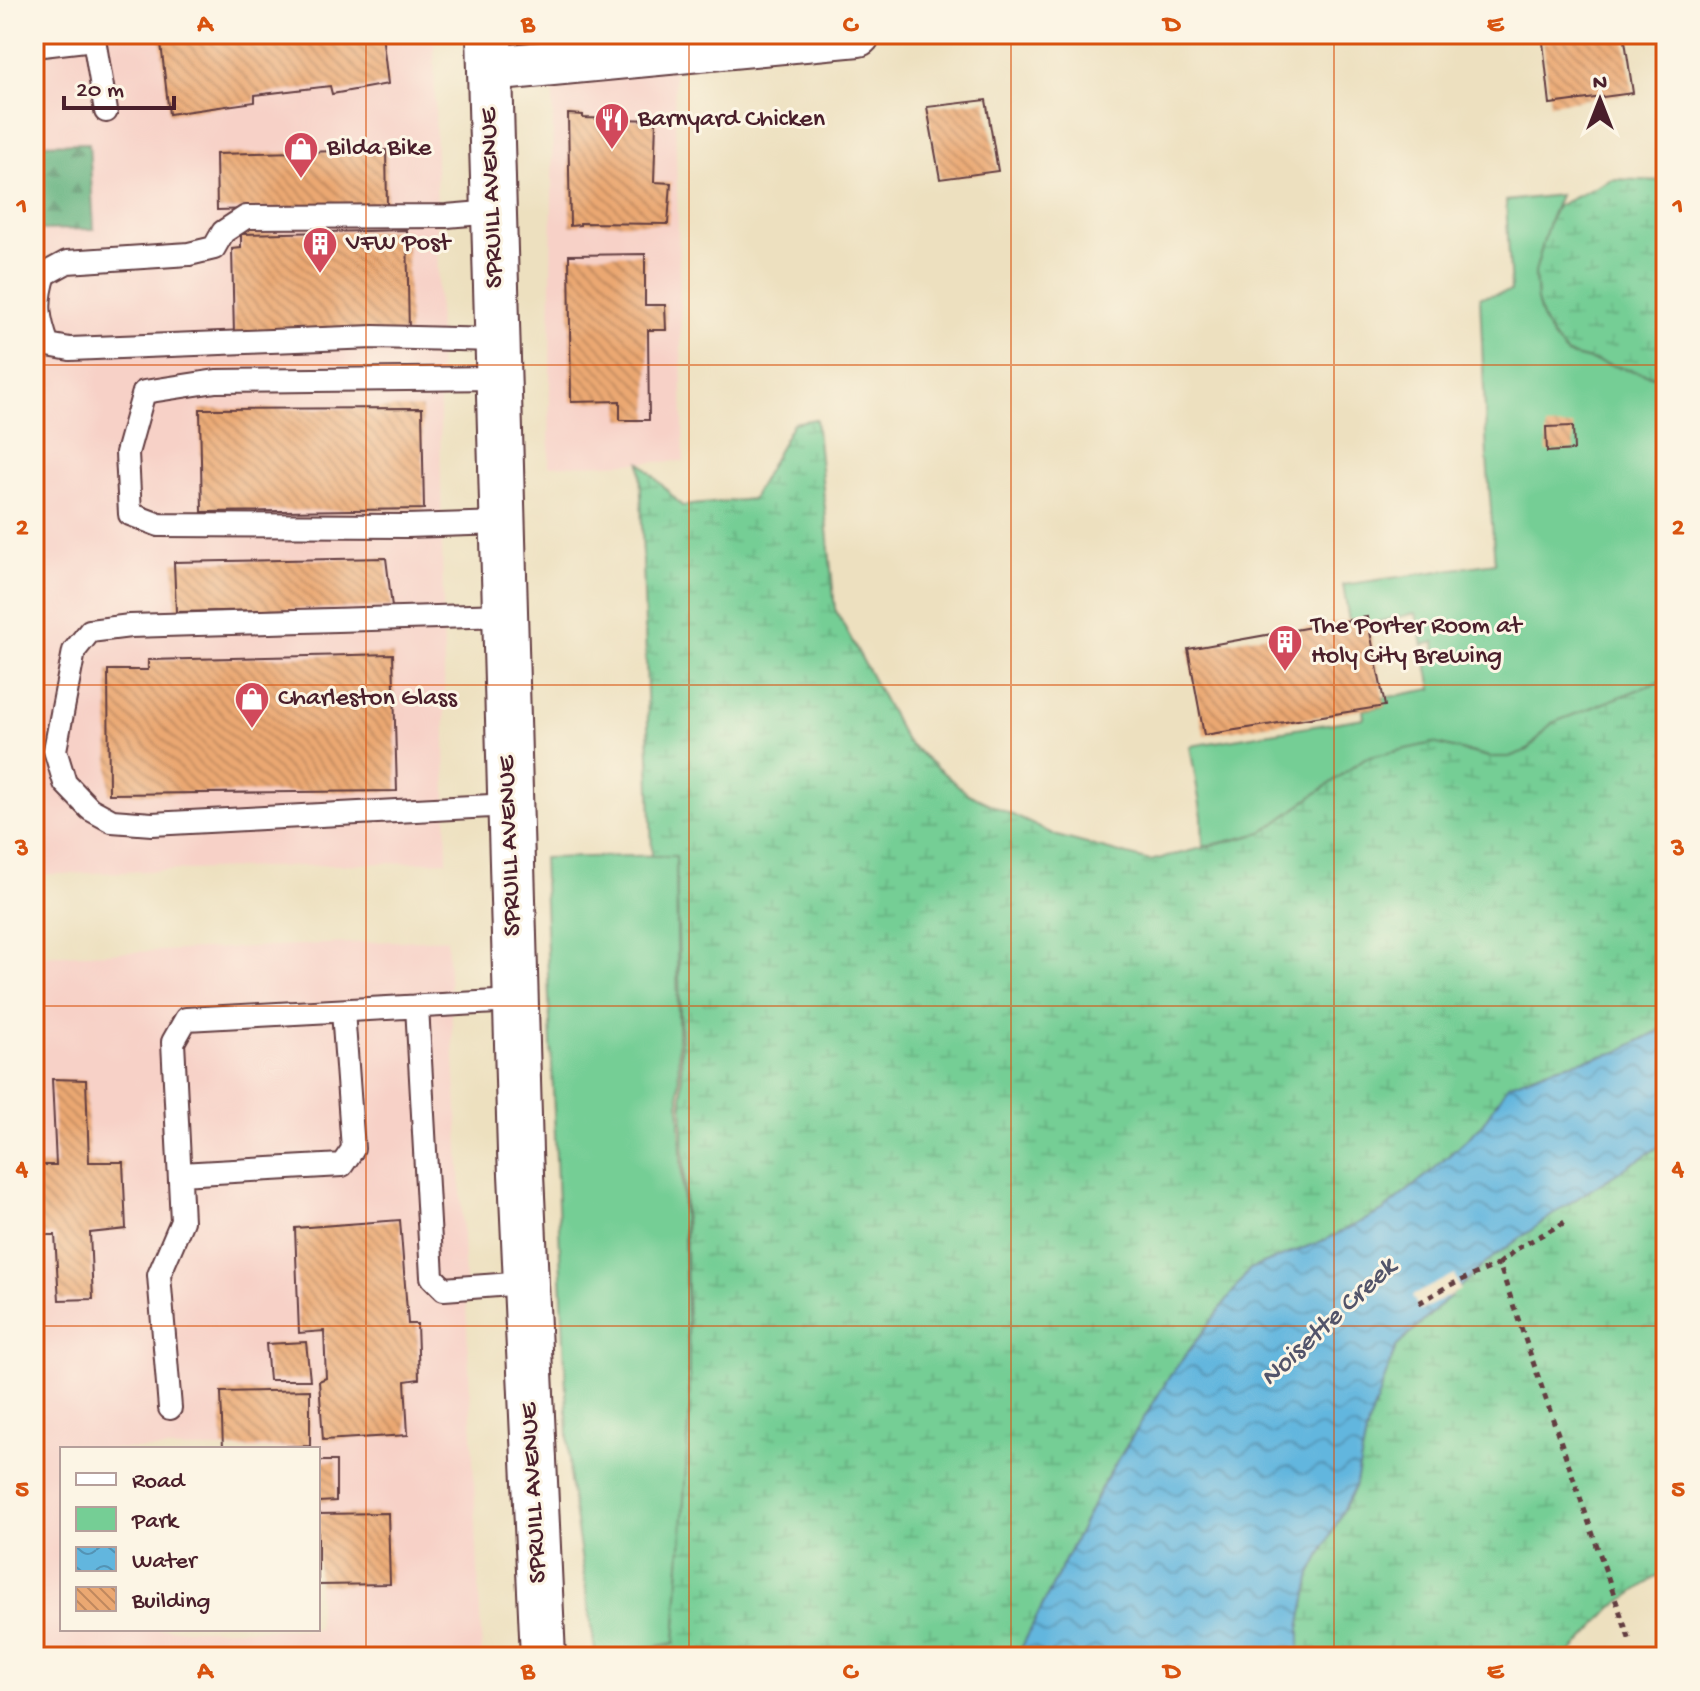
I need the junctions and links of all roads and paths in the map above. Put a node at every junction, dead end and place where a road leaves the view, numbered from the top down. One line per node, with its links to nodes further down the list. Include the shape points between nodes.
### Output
1 (858, 34): 3 (street)
2 (94, 36): 4 (lane); 7 (lane)
3 (694, 42): 5 (street)
4 (34, 46)
5 (606, 46): 6 (street)
6 (489, 52): 8 (street, SPRUILL AVENUE)
7 (106, 111)
8 (494, 212): 9 (street, SPRUILL AVENUE); 9 (lane, via 246,217 223,232 214,248 67,262 45,274 38,318 48,345 70,349 374,337)
9 (498, 359): 10 (street, SPRUILL AVENUE); 10 (lane, via 216,381 144,392 127,453 130,514 159,525)
10 (502, 523): 11 (street, SPRUILL AVENUE)
11 (505, 615): 12 (street, SPRUILL AVENUE); 12 (lane, via 90,631 74,651 55,750 65,783 90,809 112,821 152,824)
12 (510, 805): 13 (street, SPRUILL AVENUE)
13 (515, 1001): 14 (lane); 19 (street, SPRUILL AVENUE)
14 (417, 1006): 15 (lane); 19 (lane, via 432,1277 444,1289)
15 (343, 1011): 16 (lane, via 186,1019 173,1042); 16 (lane, via 353,1149 342,1165)
16 (180, 1174): 21 (lane, via 182,1221 159,1275)
17 (1565, 1222): 18 (path)
18 (1499, 1264): 20 (path); 22 (path)
19 (525, 1283): 23 (street, SPRUILL AVENUE)
20 (1419, 1303)
21 (170, 1408)
22 (1631, 1644)
23 (543, 1657)

